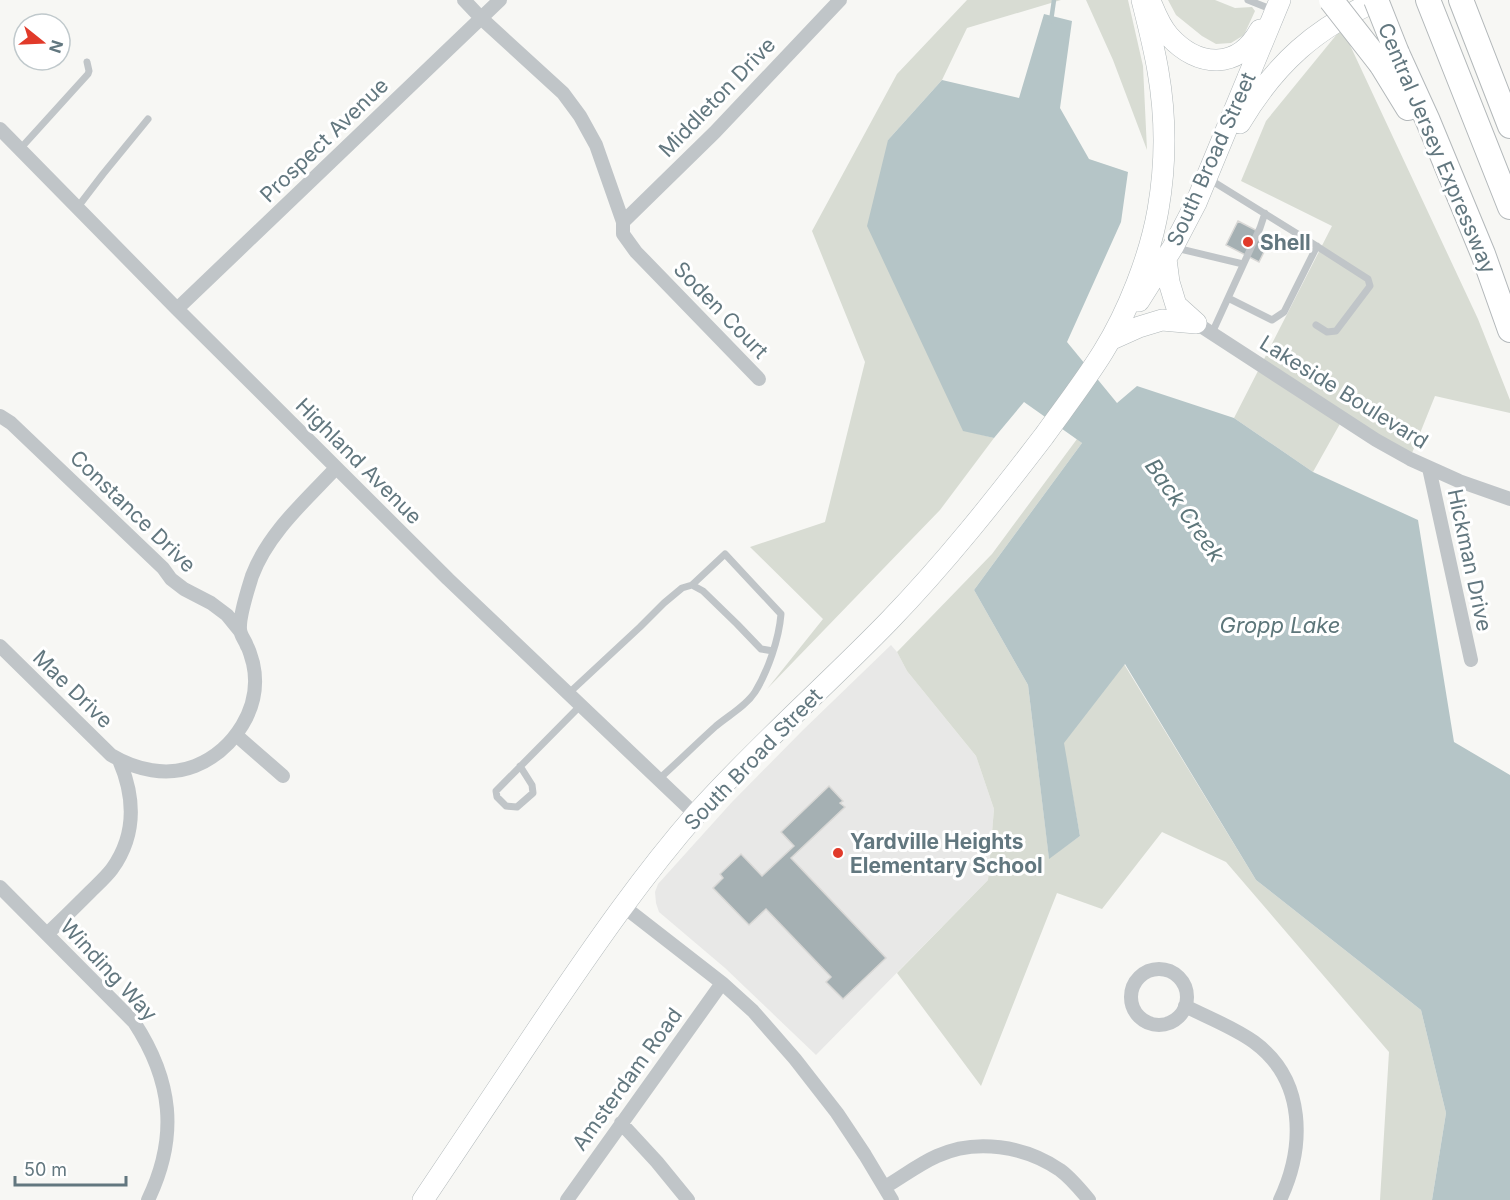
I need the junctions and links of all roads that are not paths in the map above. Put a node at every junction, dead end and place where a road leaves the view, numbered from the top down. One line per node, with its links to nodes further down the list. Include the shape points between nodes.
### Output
1 (464, 0): 12 (street, Soden Court)
2 (500, 0): 12 (street, Prospect Avenue)
3 (840, 0): 24 (street, Middleton Drive)
4 (1142, 0): 33 (main road, South Broad Street, via 1162,104 1162,178 1148,252)
5 (1149, 0): 11 (main road, via 1158,20 1182,48 1210,60 1224,60 1248,48)
6 (1248, 0): 11 (lane)
7 (1331, 0): 13 (highway, bridge)
8 (1378, 0): 13 (highway, Central Jersey Expressway, bridge); 19 (main road, via 1337,20 1296,51 1273,75 1252,103)
9 (1428, 0): 21 (highway)
10 (1461, 0): 16 (highway)
11 (1277, 6): 20 (main road, South Broad Street)
12 (481, 18): 24 (street, Soden Court, via 563,93 580,116 597,146); 29 (street, Prospect Avenue)
13 (1389, 59): 32 (highway, Central Jersey Expressway, via 1463,226 1483,254)
14 (87, 63): 18 (lane, via 88,74)
15 (148, 119): 22 (lane)
16 (1510, 126)
17 (0, 129): 18 (street, Highland Avenue)
18 (20, 149): 22 (street, Highland Avenue)
19 (1209, 179): 20 (main road); 23 (lane)
20 (1196, 203): 26 (main road, South Broad Street)
21 (1510, 207)
22 (77, 208): 29 (street, Highland Avenue)
23 (1265, 213): 25 (lane); 27 (lane)
24 (623, 222): 34 (street, Soden Court, via 623,234 636,252)
25 (1317, 246): 28 (lane, via 1284,312 1272,320); 30 (lane, via 1368,279 1370,286 1336,332)
26 (1170, 253): 27 (lane); 31 (main road, via 1169,282 1176,305); 33 (main road, South Broad Street)
27 (1243, 264): 28 (lane)
28 (1228, 298): 31 (lane)
29 (177, 309): 36 (street, Highland Avenue)
30 (1316, 325)
31 (1204, 328): 33 (main road, via 1162,320 1139,327); 37 (street, Lakeside Boulevard, via 1376,440)
32 (1510, 330)
33 (1107, 346): 51 (main road, South Broad Street, via 958,544 893,617)
34 (759, 379)
35 (0, 416): 40 (street, Constance Drive, via 171,579 211,603)
36 (336, 468): 40 (street, via 277,532 262,555 244,600); 44 (street, Highland Avenue)
37 (1429, 468): 38 (street, Lakeside Boulevard); 43 (street, Hickman Drive)
38 (1510, 499)
39 (692, 585): 42 (lane, via 703,591 761,649); 42 (lane, via 725,554 781,615); 44 (lane, via 664,603)
40 (240, 631): 46 (street, via 253,666 254,685 251,704)
41 (0, 646): 47 (street, Mae Drive)
42 (773, 651): 50 (lane, via 754,694)
43 (1471, 660)
44 (569, 693): 45 (street, Highland Avenue)
45 (581, 705): 48 (lane); 50 (street, Highland Avenue)
46 (236, 735): 47 (street, via 209,759 173,771 137,768); 49 (street)
47 (118, 759): 54 (street, via 131,796 128,837 109,873)
48 (520, 766): 48 (lane, via 496,791 506,807 518,807 533,792)
49 (283, 776)
50 (659, 779): 51 (street, Highland Avenue)
51 (696, 814): 53 (main road, South Broad Street)
52 (0, 887): 54 (street, Winding Way)
53 (622, 906): 55 (street); 60 (main road, South Broad Street)
54 (47, 934): 59 (street, Winding Way, via 134,1022 159,1067 168,1112 167,1135 158,1177)
55 (722, 983): 57 (street, Amsterdam Road); 58 (street, via 795,1059 837,1113)
56 (1185, 1006): 56 (street, via 1175,1020 1158,1025 1141,1018 1131,994 1147,972 1166,970 1181,980 1187,997); 65 (street, via 1253,1041 1281,1069 1295,1104 1296,1123 1291,1170)
57 (621, 1123): 61 (street, Amsterdam Road); 62 (street)
58 (885, 1186): 63 (street); 64 (street, via 936,1156 957,1149 1001,1147 1043,1160 1062,1172)
59 (148, 1200)
60 (423, 1200)
61 (567, 1200)
62 (688, 1200)
63 (892, 1200)
64 (1089, 1200)
65 (1280, 1200)

